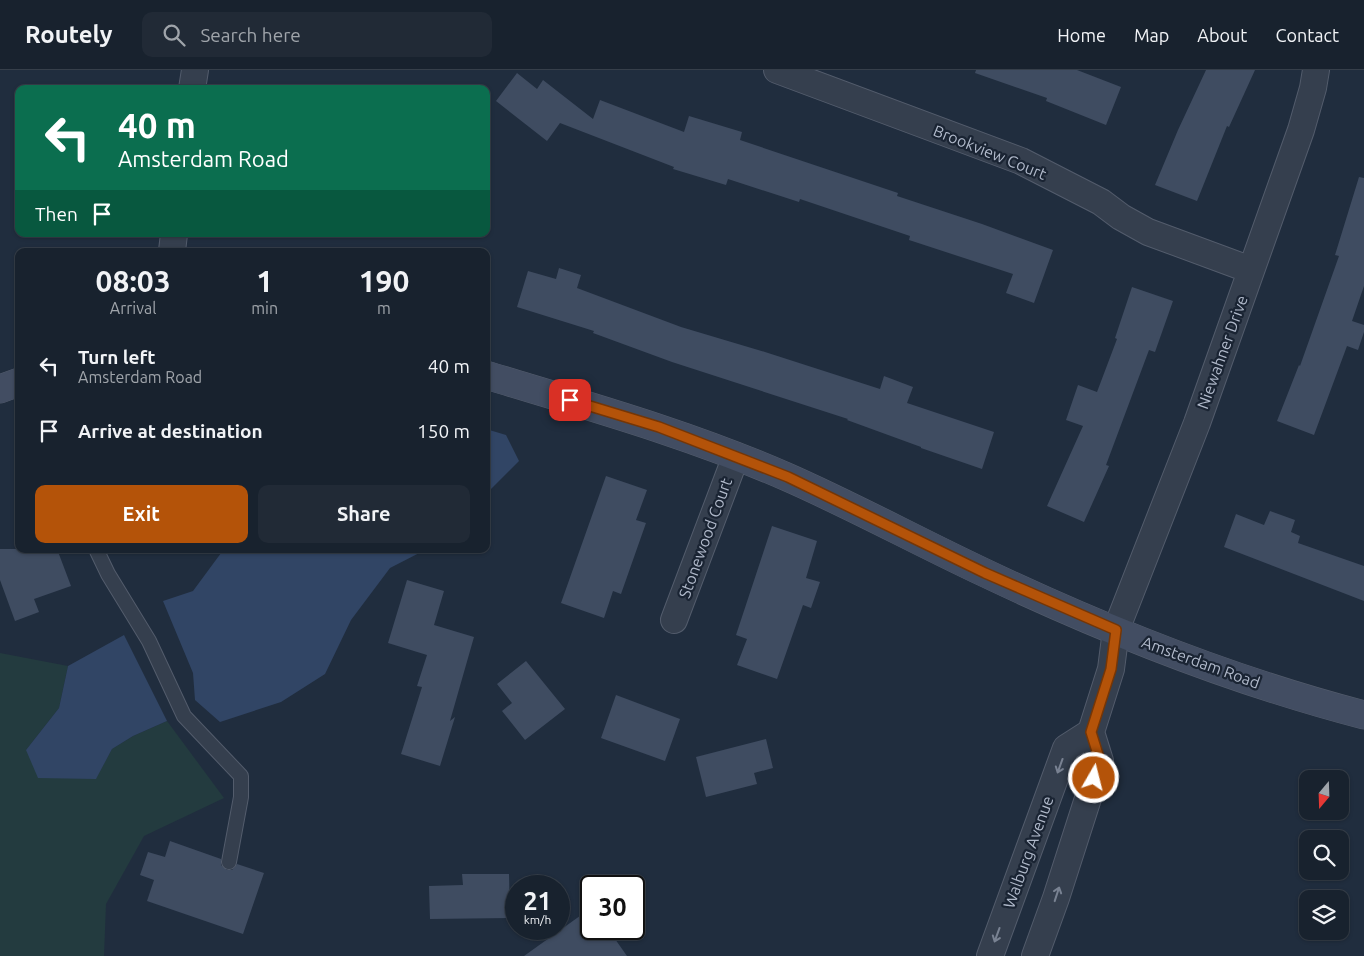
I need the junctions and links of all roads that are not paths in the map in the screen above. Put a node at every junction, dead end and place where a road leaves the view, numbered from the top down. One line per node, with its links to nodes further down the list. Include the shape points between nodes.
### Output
1 (195, 70): 4 (street)
2 (777, 70): 5 (street, Brookview Court, via 1021,161 1101,202 1148,232)
3 (1316, 70): 5 (street, Niewahner Drive, via 1301,130)
4 (193, 85)
5 (1251, 270): 12 (street, Niewahner Drive, via 1197,424)
6 (490, 376): 9 (main road, Amsterdam Road, via 659,427)
7 (15, 383): 8 (main road)
8 (0, 389)
9 (736, 456): 11 (street, Stonewood Court); 12 (main road, Amsterdam Road, via 788,477 985,573)
10 (98, 553): 15 (lane, via 149,641 184,716 241,776 241,797)
11 (674, 620)
12 (1116, 630): 13 (main road, Amsterdam Road, via 1312,702); 14 (street, via 1111,669)
13 (1364, 715)
14 (1091, 732): 16 (street, Walburg Avenue, one-way to 16, via 1066,748); 17 (street, one-way to 14, via 1100,761)
15 (229, 862)
16 (1008, 907): 17 (street); 18 (street, Walburg Avenue, one-way to 18)
17 (1047, 921): 19 (street)
18 (990, 956)
19 (1034, 956)

